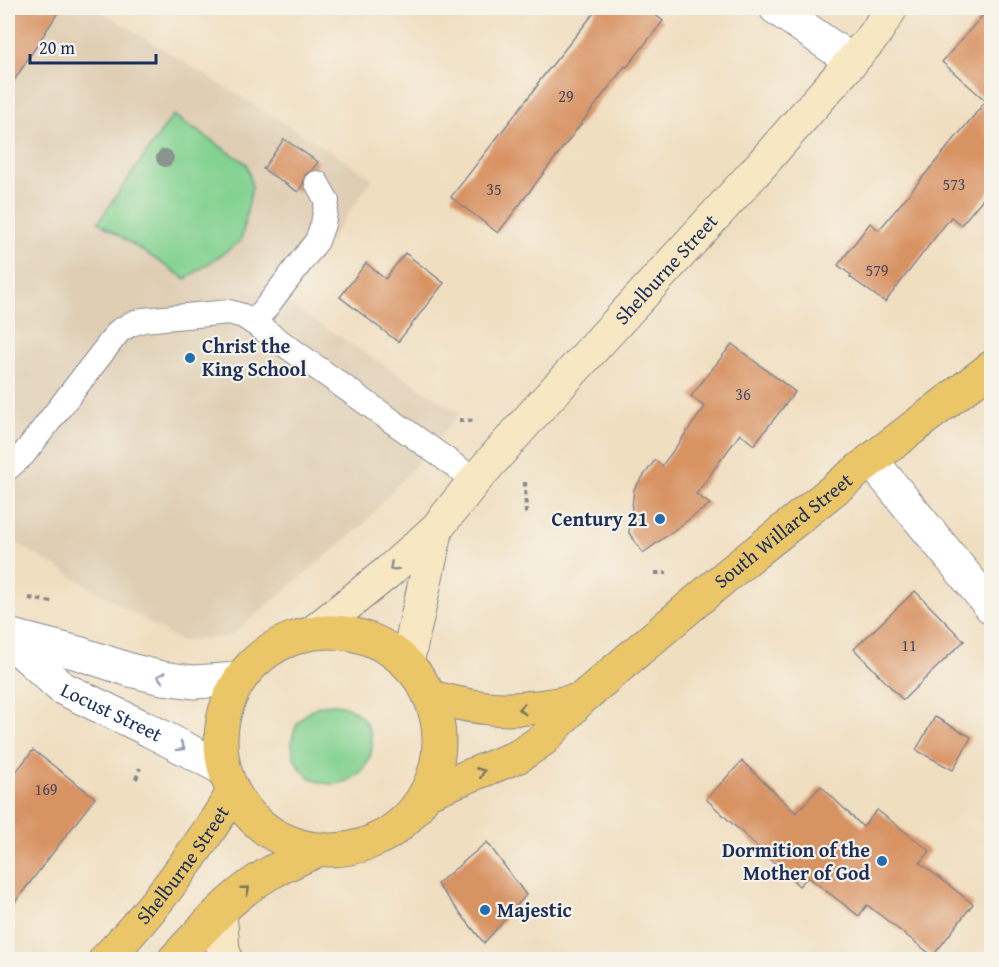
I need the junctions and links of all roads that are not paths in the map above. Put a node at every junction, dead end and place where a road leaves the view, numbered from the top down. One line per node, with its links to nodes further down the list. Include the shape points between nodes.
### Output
1 (776, 8): 4 (street)
2 (903, 8): 3 (main road, Shelburne Street)
3 (883, 21): 4 (main road, Shelburne Street)
4 (852, 61): 10 (main road, Shelburne Street)
5 (317, 183): 6 (lane, via 327,201 316,241)
6 (254, 323): 9 (lane, via 229,312 130,324 119,331 23,455); 10 (lane)
7 (992, 367): 8 (main road, South Willard Street)
8 (871, 460): 12 (street); 18 (main road, South Willard Street)
9 (8, 468)
10 (475, 480): 11 (main road, Shelburne Street)
11 (437, 528): 13 (main road, Shelburne Street, one-way to 13); 15 (main road, Shelburne Street)
12 (992, 608)
13 (316, 630): 15 (main road, Shelburne Street, via 345,631 368,638); 16 (main road, Shelburne Street, via 284,642)
14 (8, 637): 16 (street, Locust Street, one-way to 14, via 194,682 162,678); 19 (street, Locust Street, one-way to 19, via 62,688 168,739)
15 (407, 663): 17 (main road, Shelburne Street)
16 (240, 679): 19 (main road, Shelburne Street, via 222,721 220,742)
17 (429, 696): 18 (main road, South Willard Street, one-way to 17, via 507,710 462,706); 20 (main road, Shelburne Street, via 438,723 438,750)
18 (580, 700): 20 (main road, South Willard Street, one-way to 18, via 519,756 544,739)
19 (228, 781): 21 (main road, Shelburne Street, via 249,814 270,832 300,846); 23 (main road, Shelburne Street, via 208,835)
20 (426, 793): 21 (main road, Shelburne Street, via 393,831 369,845 340,851)
21 (320, 849): 22 (main road, Shelburne Street, one-way to 21, via 269,873)
22 (220, 912): 24 (main road, Shelburne Street); 25 (main road)
23 (119, 955)
24 (174, 960)
25 (226, 960)

